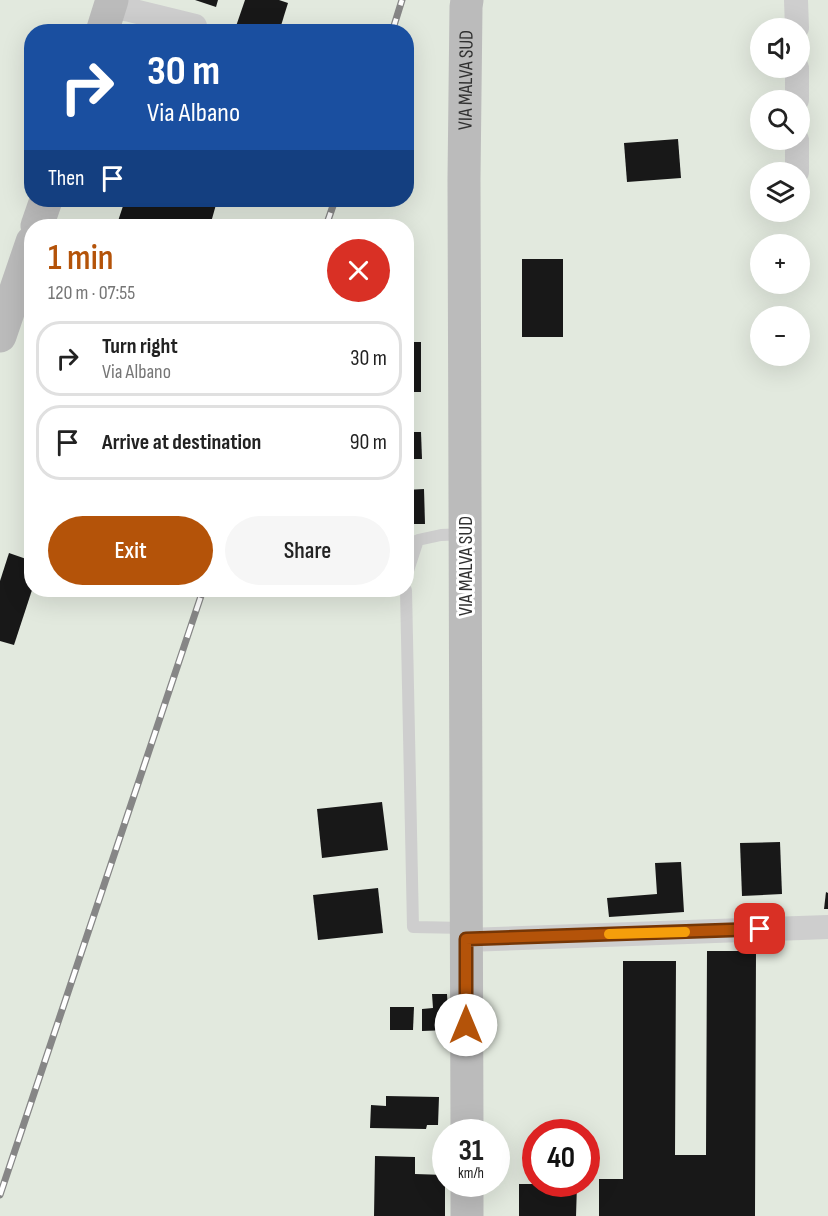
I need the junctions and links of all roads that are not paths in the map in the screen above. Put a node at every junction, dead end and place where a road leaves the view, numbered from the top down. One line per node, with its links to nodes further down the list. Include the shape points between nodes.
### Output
1 (467, 0): 8 (street, VIA MALVA SUD)
2 (796, 0): 4 (street)
3 (108, 13): 5 (street, via 130,10)
4 (797, 18)
5 (187, 24)
6 (24, 266): 7 (street)
7 (0, 336)
8 (465, 534): 9 (lane, via 418,540); 12 (street, VIA MALVA SUD)
9 (414, 552)
10 (406, 597): 12 (lane, via 413,927)
11 (828, 927): 12 (street)
12 (466, 934): 13 (street, VIA MALVA SUD)
13 (467, 1119)
14 (467, 1197): 15 (street)
15 (467, 1216)

